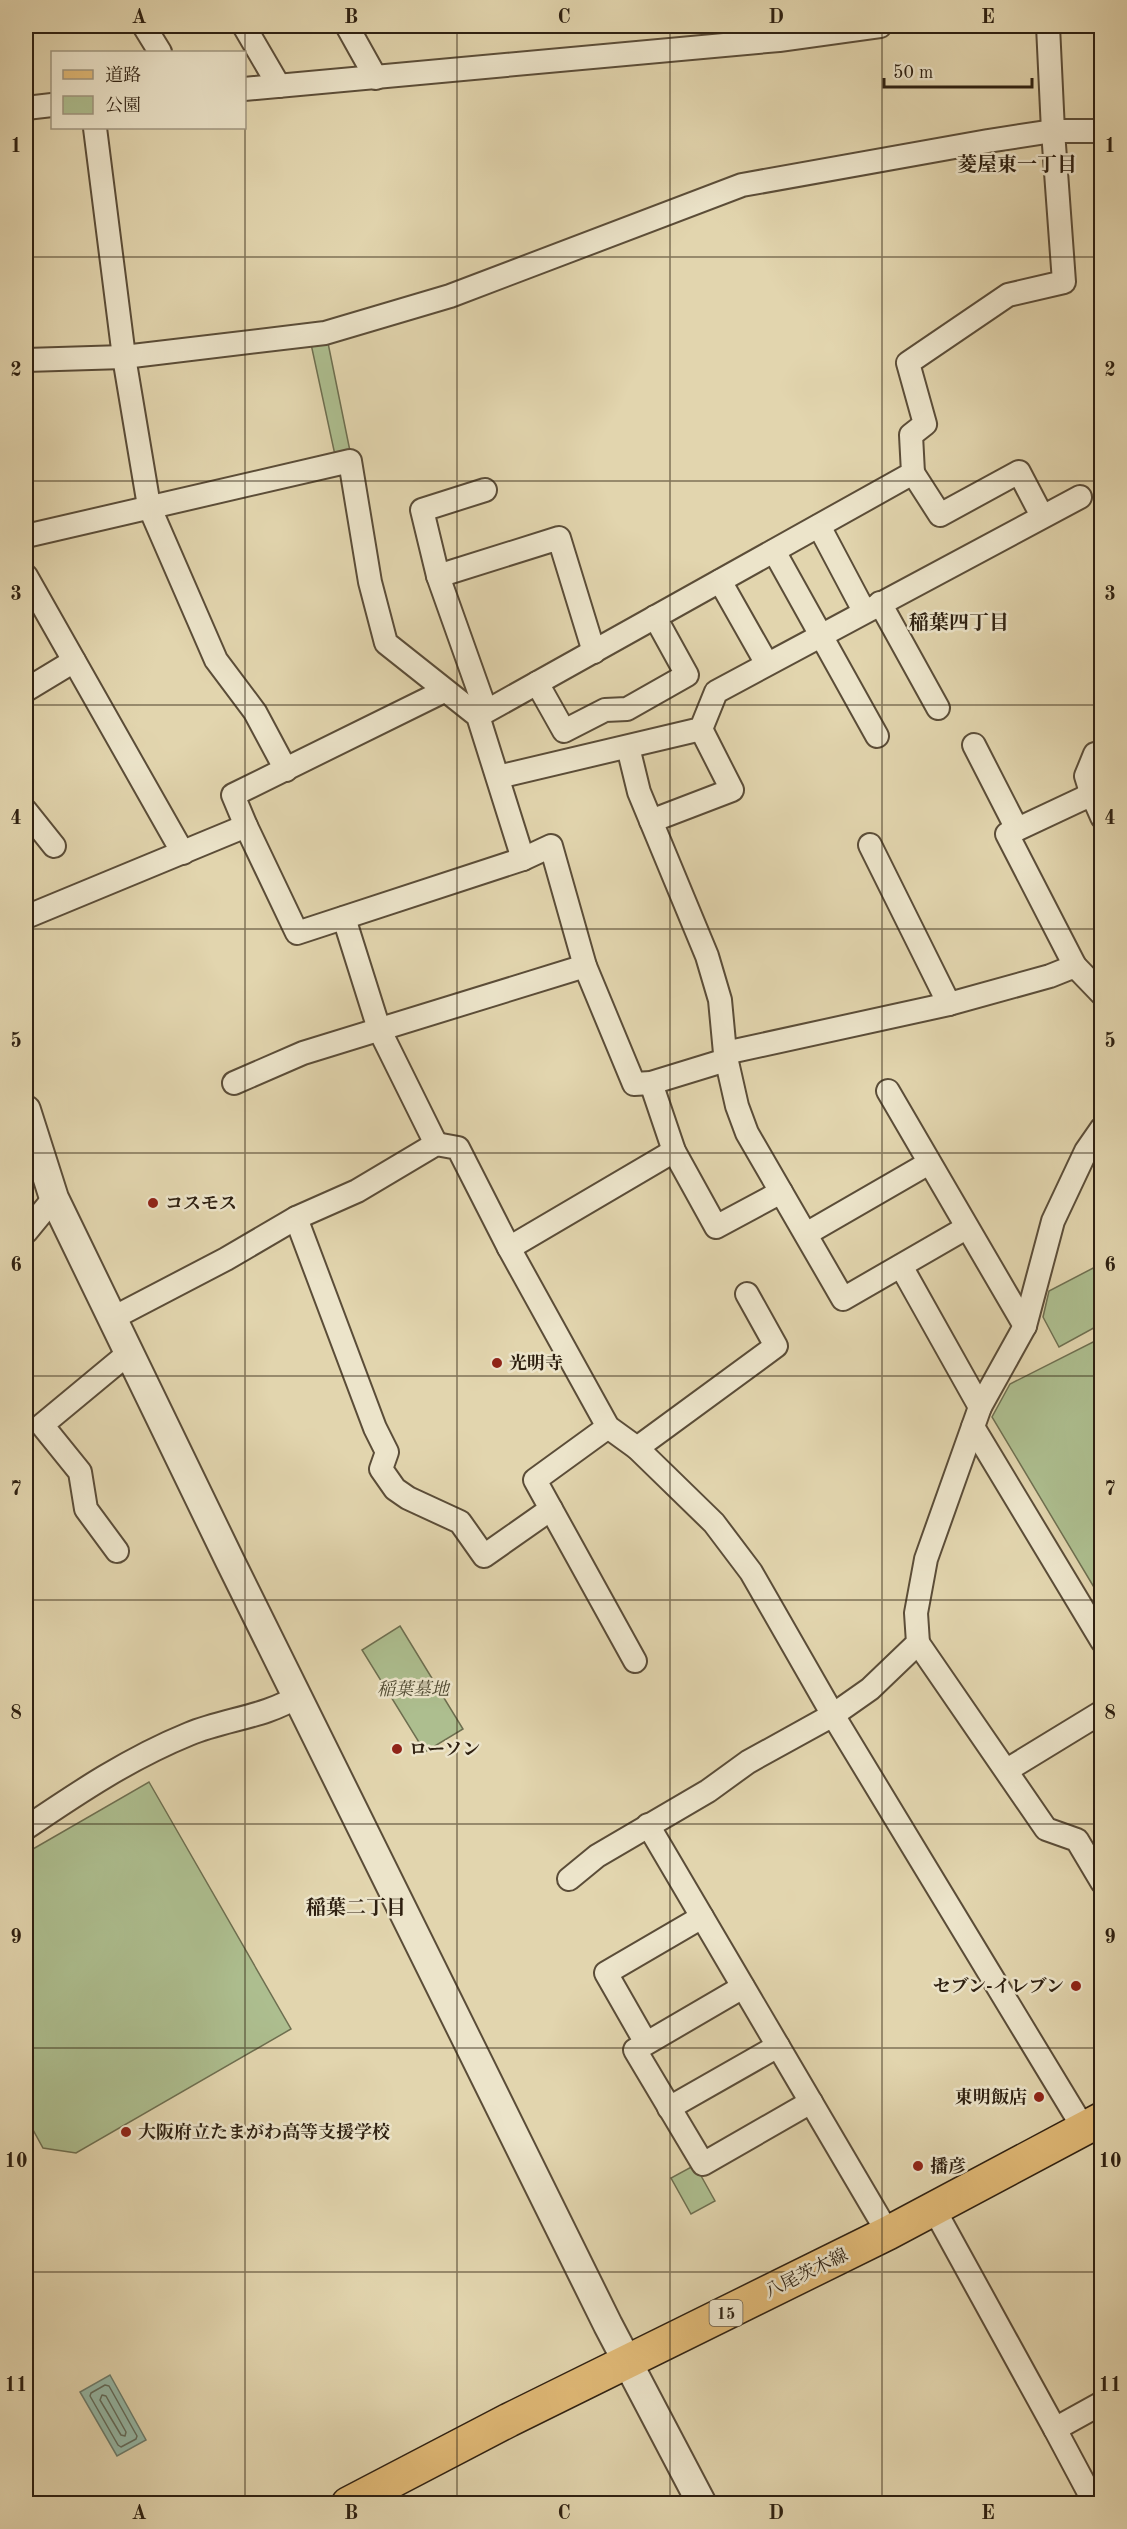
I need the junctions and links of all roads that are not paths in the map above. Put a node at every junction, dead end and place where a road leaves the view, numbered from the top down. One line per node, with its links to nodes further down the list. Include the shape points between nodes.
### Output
1 (144, 26): 6 (street)
2 (244, 26): 8 (street)
3 (347, 26): 7 (street)
4 (880, 26): 7 (street, via 779,40)
5 (1048, 26): 13 (street)
6 (159, 51)
7 (376, 78): 8 (street)
8 (279, 86): 9 (street)
9 (246, 89)
10 (51, 105): 11 (street)
11 (26, 108)
12 (95, 129): 15 (street)
13 (1053, 131): 14 (street); 15 (street, via 742,185 450,296 325,333); 17 (street, via 1064,282 1008,295 908,363 925,424 911,435)
14 (1101, 132)
15 (124, 357): 16 (street); 20 (street)
16 (26, 360)
17 (913, 473): 21 (street, via 940,515 1019,472); 22 (street)
18 (485, 490): 26 (street, via 422,510)
19 (1080, 498): 21 (street)
20 (149, 506): 23 (street); 36 (street, via 350,461 370,582 386,643); 44 (street, via 216,660 255,712)
21 (1042, 516): 28 (street)
22 (819, 526): 24 (street); 28 (street)
23 (26, 536)
24 (774, 551): 27 (street); 30 (street)
25 (26, 576): 32 (street)
26 (438, 576): 31 (street, via 559,538); 38 (street)
27 (720, 581): 29 (street); 33 (street)
28 (872, 607): 30 (street); 37 (street)
29 (655, 617): 31 (street); 34 (street, via 687,675 627,709 605,710 564,731)
30 (819, 636): 33 (street); 40 (street)
31 (594, 652): 34 (street)
32 (74, 661): 35 (street); 54 (street)
33 (767, 664): 39 (street, via 716,692)
34 (537, 683): 38 (street)
35 (26, 690)
36 (444, 691): 38 (street); 44 (street)
37 (938, 708)
38 (482, 714): 45 (street)
39 (701, 729): 42 (street); 49 (street, via 732,790)
40 (877, 736)
41 (974, 745): 51 (street)
42 (628, 747): 45 (street); 49 (street)
43 (1101, 752): 46 (street, via 1095,754 1086,776 1090,789)
44 (286, 770): 50 (street, via 233,795)
45 (498, 777): 55 (street)
46 (1086, 797): 48 (street, via 1095,801); 51 (street)
47 (26, 811): 53 (street)
48 (1101, 817)
49 (651, 821): 63 (street, via 707,956 720,1000)
50 (246, 826): 54 (street); 57 (street, via 297,933)
51 (1017, 829): 59 (street, via 1006,834)
52 (870, 845): 61 (street)
53 (54, 846)
54 (183, 853): 56 (street)
55 (523, 859): 57 (street); 58 (street, via 551,846)
56 (26, 917)
57 (344, 918): 62 (street)
58 (585, 966): 62 (street); 65 (street, via 634,1084)
59 (1075, 966): 60 (street); 61 (street)
60 (1100, 990)
61 (949, 1005): 63 (street)
62 (379, 1029): 64 (street, via 303,1053); 69 (street)
63 (726, 1057): 65 (street); 72 (street, via 747,1133)
64 (234, 1083)
65 (651, 1083): 70 (street)
66 (888, 1091): 71 (street)
67 (26, 1110): 73 (street)
68 (1101, 1128): 82 (street, via 1053,1221)
69 (436, 1144): 74 (street, via 357,1191); 78 (street, via 458,1149)
70 (674, 1151): 72 (street, via 716,1227); 78 (street)
71 (929, 1163): 75 (street); 77 (street)
72 (781, 1192): 77 (street)
73 (54, 1198): 76 (street); 81 (street)
74 (296, 1218): 81 (street); 87 (street, via 387,1452 381,1469 395,1489 460,1522 483,1556)
75 (966, 1228): 79 (street); 82 (street)
76 (26, 1232)
77 (806, 1234): 79 (street, via 843,1299)
78 (509, 1248): 85 (street)
79 (901, 1266): 84 (street)
80 (747, 1294): 86 (street, via 776,1346)
81 (113, 1318): 83 (street)
82 (1024, 1326): 84 (street)
83 (130, 1352): 88 (street, via 42,1425 80,1472 86,1509); 92 (street)
84 (977, 1417): 89 (street); 90 (street, via 926,1559 916,1613)
85 (608, 1426): 86 (street); 87 (street, via 536,1480)
86 (637, 1448): 94 (street, via 714,1523 751,1572)
87 (550, 1509): 91 (street)
88 (117, 1551)
89 (1101, 1641)
90 (918, 1643): 94 (street, via 870,1689); 95 (street)
91 (635, 1661)
92 (298, 1696): 97 (street, via 283,1706 200,1729 156,1747 103,1775); 109 (street)
93 (1101, 1712): 95 (street)
94 (833, 1715): 96 (street, via 748,1762 708,1791); 106 (street)
95 (1007, 1770): 99 (street, via 1046,1829 1077,1840)
96 (648, 1825): 98 (street, via 597,1856); 100 (street)
97 (26, 1828)
98 (569, 1879)
99 (1101, 1882)
100 (702, 1917): 101 (street); 102 (street, via 606,1973)
101 (743, 1987): 102 (street); 103 (street)
102 (646, 2043): 105 (street, via 635,2050)
103 (778, 2046): 104 (street); 105 (street)
104 (811, 2102): 105 (street, via 703,2164); 108 (street)
105 (669, 2108)
106 (1093, 2124): 107 (main road, 八尾茨木線 / 15)
107 (934, 2209): 108 (main road, 八尾茨木線 / 15); 111 (street)
108 (888, 2233): 109 (main road, 八尾茨木線 / 15)
109 (627, 2362): 112 (main road, 八尾茨木線 / 15); 113 (street)
110 (1101, 2403): 111 (street)
111 (1055, 2429): 114 (street)
112 (348, 2504)
113 (702, 2504)
114 (1095, 2504)

